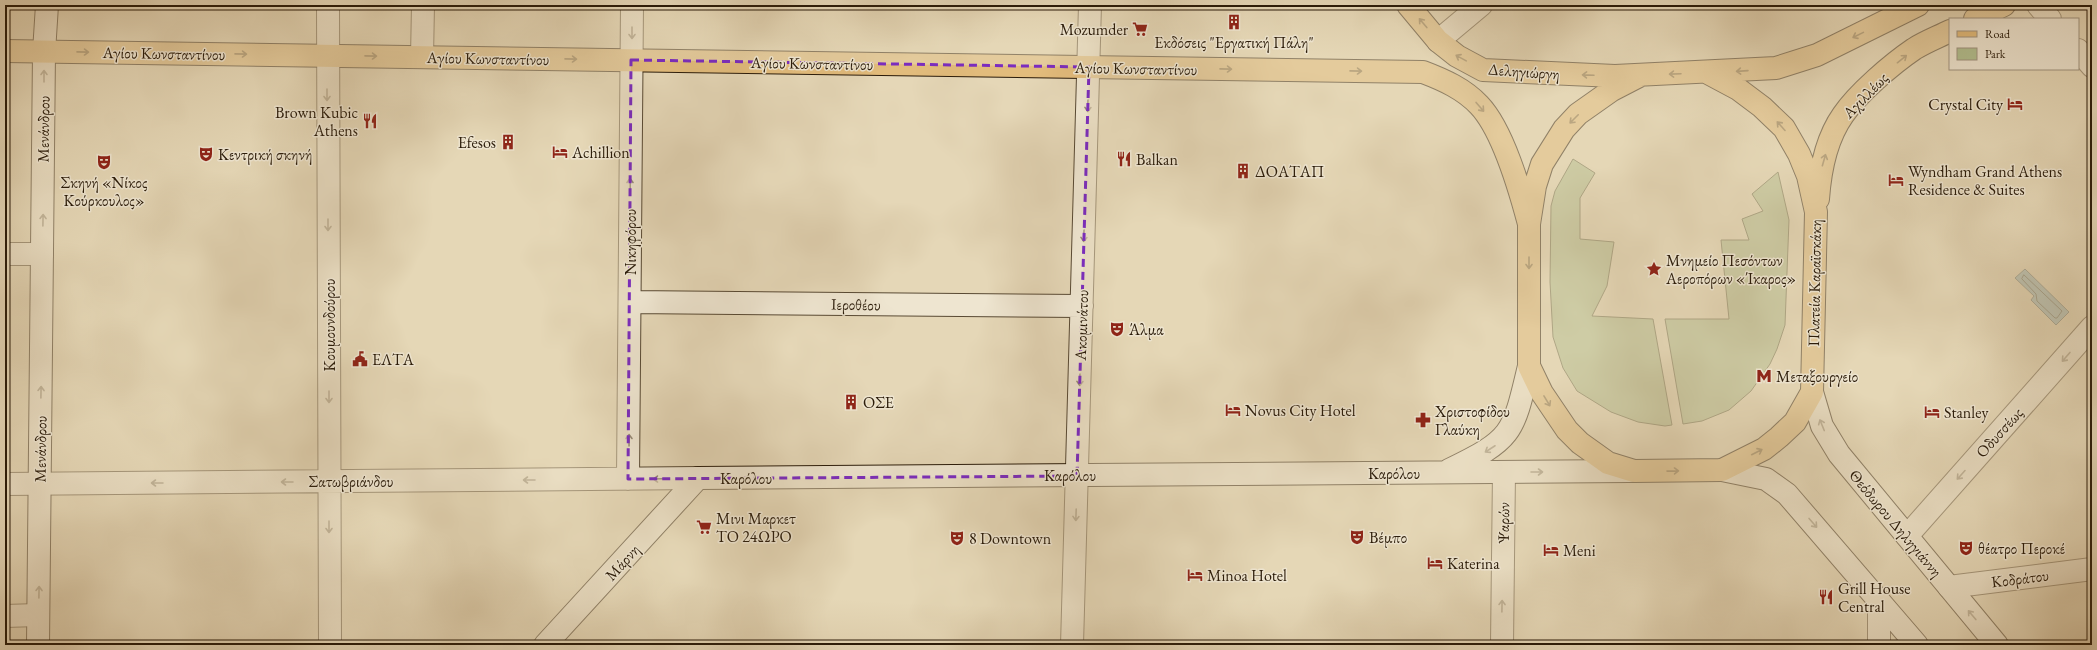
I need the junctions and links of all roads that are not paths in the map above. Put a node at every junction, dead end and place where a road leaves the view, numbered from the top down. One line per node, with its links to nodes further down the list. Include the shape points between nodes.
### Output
1 (47, 5): 17 (street, Μενάνδρου)
2 (328, 5): 18 (street, Κουμουνδούρου)
3 (423, 5): 19 (street)
4 (632, 5): 20 (street, Νικηφόρου, one-way to 20)
5 (1090, 5): 22 (street, Ακομινάτου)
6 (1408, 5): 14 (main road, Δεληγιώργη, one-way to 6)
7 (1481, 5): 14 (street)
8 (1918, 5): 23 (main road, one-way to 23, via 1817,55 1776,68)
9 (2004, 5): 11 (main road)
10 (2038, 5): 12 (street)
11 (1977, 18)
12 (2049, 18)
13 (1949, 32): 25 (main road, Αχιλλέως, one-way to 13, via 1820,176 1829,143 1843,116 1870,85 1914,49)
14 (1438, 40): 24 (main road, Δεληγιώργη, one-way to 14, via 1561,75 1484,70 1457,56)
15 (5, 51): 17 (main road, Αγίου Κωνσταντίνου)
16 (2079, 51): 21 (street)
17 (44, 52): 18 (main road, Αγίου Κωνσταντίνου, one-way to 18); 28 (street, Μενάνδρου, one-way to 17)
18 (327, 56): 19 (main road, Αγίου Κωνσταντίνου, one-way to 19); 41 (street, Κουμουνδούρου, one-way to 41)
19 (422, 57): 20 (main road, Αγίου Κωνσταντίνου, one-way to 20)
20 (631, 60): 22 (main road, Αγίου Κωνσταντίνου); 29 (street, Νικηφόρου, one-way to 20)
21 (2092, 66)
22 (1089, 67): 26 (main road, Αγίου Κωνσταντίνου, one-way to 26, via 1415,72 1442,79 1479,105 1494,125 1519,184); 30 (street, Ακομινάτου, one-way to 30)
23 (1708, 73): 24 (main road, Πλατεία Καραϊσκάκη, one-way to 24); 25 (main road, Πλατεία Καραϊσκάκη, one-way to 23, via 1808,176 1784,128 1738,89)
24 (1641, 75): 26 (main road, Πλατεία Καραϊσκάκη, one-way to 26, via 1594,101 1564,129 1542,164)
25 (1816, 212): 33 (main road, Πλατεία Καραϊσκάκη)
26 (1529, 224): 32 (main road, Πλατεία Καραϊσκάκη, one-way to 32)
27 (5, 254): 28 (street)
28 (42, 254): 43 (street, Μενάνδρου, one-way to 28)
29 (630, 302): 30 (street, Ιεροθέου); 40 (street, Νικηφόρου, one-way to 29)
30 (1082, 306): 38 (street, Ακομινάτου, one-way to 38)
31 (2092, 327): 44 (street, Οδυσσέως, one-way to 44)
32 (1529, 366): 35 (main road, Πλατεία Καραϊσκάκη, one-way to 35, via 1556,415 1580,444 1608,463); 37 (street, Καρόλου, one-way to 37, via 1519,408 1506,436 1480,455)
33 (1812, 392): 34 (main road, Πλατεία Καραϊσκάκη, one-way to 33, via 1764,449 1779,437 1795,422); 44 (street, Θεόδωρου Δηληγιάννη, one-way to 33, via 1839,454 1822,426)
34 (1722, 470): 35 (main road, Πλατεία Καραϊσκάκη, one-way to 34); 47 (street, one-way to 47, via 1766,479 1787,494)
35 (1634, 471): 36 (street, Καρόλου, one-way to 35)
36 (1504, 472): 37 (street, Καρόλου); 54 (street, Ψαρών, one-way to 36)
37 (1442, 473): 38 (street, Καρόλου)
38 (1077, 476): 39 (street, Καρόλου); 53 (street, Ακομινάτου, one-way to 53)
39 (698, 478): 40 (street, Σατωβριάνδου, one-way to 40); 52 (street, Μάρνη)
40 (628, 479): 41 (street, Σατωβριάνδου, one-way to 41)
41 (329, 481): 43 (street, Σατωβριάνδου, one-way to 43); 51 (street, Κουμουνδούρου, one-way to 51)
42 (5, 484): 43 (street, Σατωβριάνδου)
43 (40, 484): 48 (street, Μενάνδρου, one-way to 43)
44 (1906, 536): 46 (street, Θεόδωρου Δηληγιάννη)
45 (2092, 569): 46 (street, Κοδράτου)
46 (1948, 587): 57 (street, Θεόδωρου Δηληγιάννη, one-way to 46)
47 (1879, 600): 55 (street); 56 (street)
48 (38, 615): 49 (street); 50 (street, Μενάνδρου)
49 (5, 616)
50 (38, 645)
51 (330, 645)
52 (545, 645)
53 (1072, 645)
54 (1502, 645)
55 (1879, 645)
56 (1918, 645)
57 (1997, 645)

